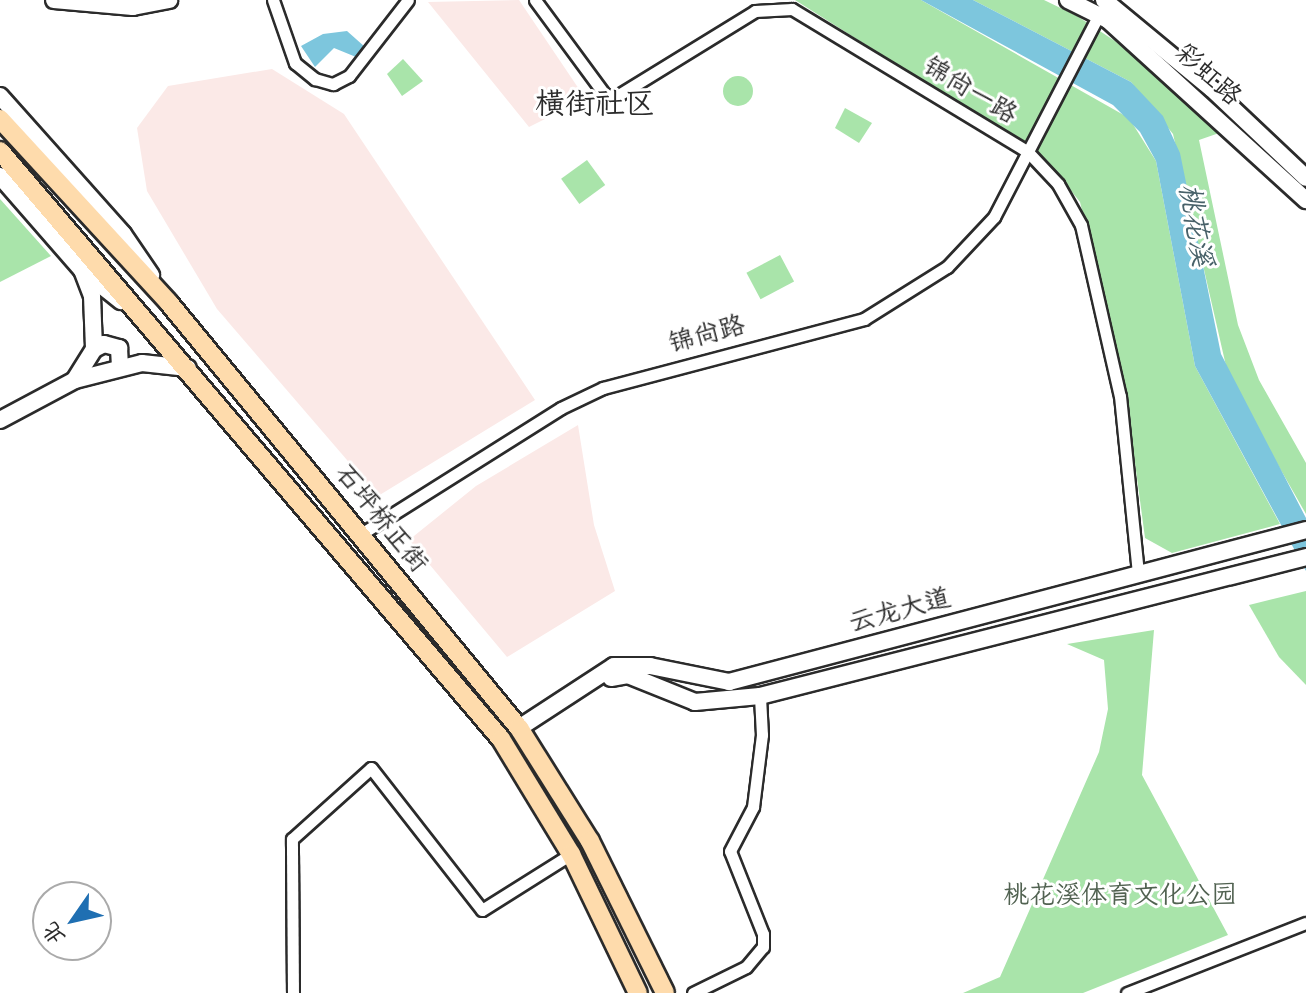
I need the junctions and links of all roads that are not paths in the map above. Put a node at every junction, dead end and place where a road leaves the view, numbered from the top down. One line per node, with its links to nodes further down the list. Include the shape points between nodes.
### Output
1 (54, 0): 2 (main road, via 133,7)
2 (169, 0)
3 (273, 0): 4 (street, via 295,63 315,79 333,84 349,76)
4 (408, 0)
5 (535, 0): 11 (street, 锦尚一路, via 605,95 617,96 755,11 792,9)
6 (1068, 0): 7 (main road, 彩虹路)
7 (1104, 4): 11 (street, 锦尚路); 13 (main road, 彩虹路, via 1212,89); 14 (main road, 彩虹路)
8 (0, 96): 16 (main road, via 123,234)
9 (0, 119): 16 (main road, 石坪桥正街)
10 (0, 151): 15 (main road, 石坪桥正街)
11 (1028, 152): 23 (street, 锦尚路, via 975,242 893,305 864,319 603,388 561,408); 25 (street, 锦尚一路, via 1058,184 1081,225 1120,396)
12 (0, 176): 15 (main road)
13 (1306, 178)
14 (1306, 200)
15 (89, 264): 17 (main road); 19 (main road, 石坪桥正街)
16 (169, 303): 23 (main road, 石坪桥正街)
17 (94, 349): 18 (main road, via 104,344 119,348); 20 (main road)
18 (120, 365): 19 (main road); 20 (main road)
19 (188, 368): 28 (main road, 石坪桥正街, via 501,739)
20 (75, 380): 21 (main road)
21 (0, 420)
22 (1306, 530): 25 (main road, 云龙大道)
23 (361, 534): 27 (main road, 石坪桥正街)
24 (1306, 557): 26 (main road, 云龙大道)
25 (1138, 573): 27 (main road, 云龙大道, via 729,682 650,666 614,666)
26 (760, 696): 27 (main road, 云龙大道, via 695,702 628,675 606,679); 33 (street, via 762,735 753,807 730,851 763,934 763,947 746,967)
27 (523, 732): 32 (main road, 石坪桥正街, via 590,841)
28 (571, 854): 30 (street, via 482,910 371,768 292,839); 31 (main road, 石坪桥正街)
29 (1306, 923): 34 (street)
30 (293, 993)
31 (638, 993)
32 (665, 993)
33 (693, 993)
34 (1127, 993)

